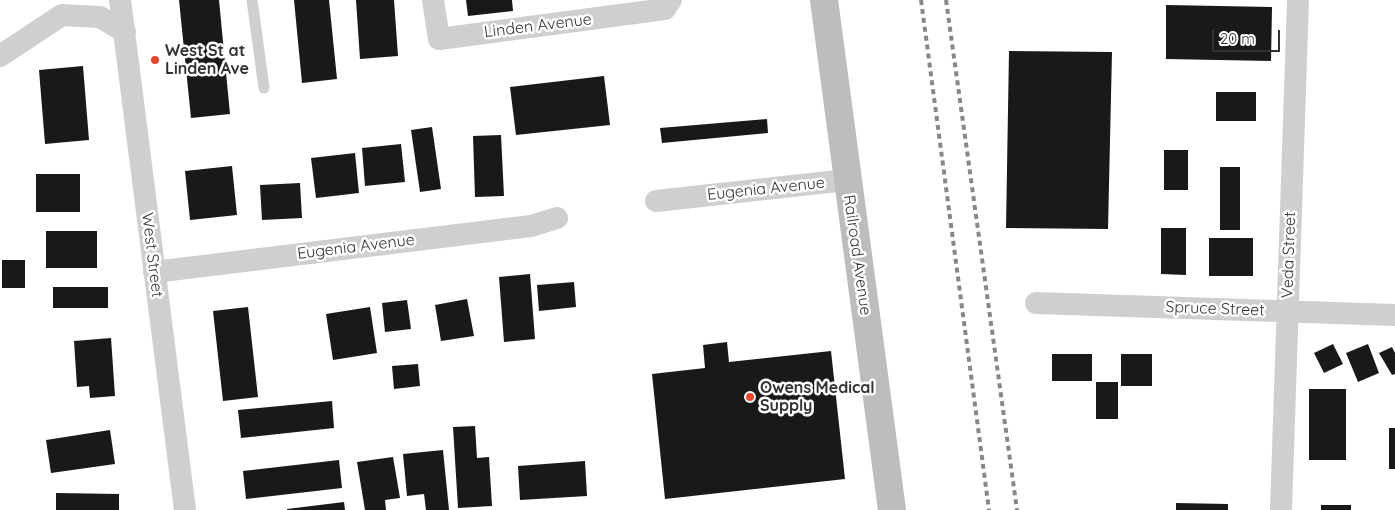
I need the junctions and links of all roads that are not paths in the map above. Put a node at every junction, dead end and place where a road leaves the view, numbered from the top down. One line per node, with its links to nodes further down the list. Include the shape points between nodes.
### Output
1 (120, 0): 7 (street, West Street)
2 (252, 0): 9 (lane)
3 (433, 0): 4 (street, Linden Avenue, via 439,39 665,9)
4 (671, 0)
5 (824, 0): 10 (main road, Railroad Avenue)
6 (1298, 0): 15 (street, Veda Street)
7 (125, 32): 8 (street, via 100,17 62,15); 13 (street, West Street)
8 (0, 56)
9 (264, 88)
10 (847, 180): 11 (street, Eugenia Avenue); 18 (main road, Railroad Avenue)
11 (656, 201)
12 (557, 218): 13 (street, Eugenia Avenue, via 531,226)
13 (154, 272): 17 (street, West Street)
14 (1036, 304): 15 (street, Spruce Street)
15 (1286, 311): 16 (street, Spruce Street); 19 (street, Veda Street)
16 (1395, 315)
17 (185, 510)
18 (892, 510)
19 (1281, 510)

